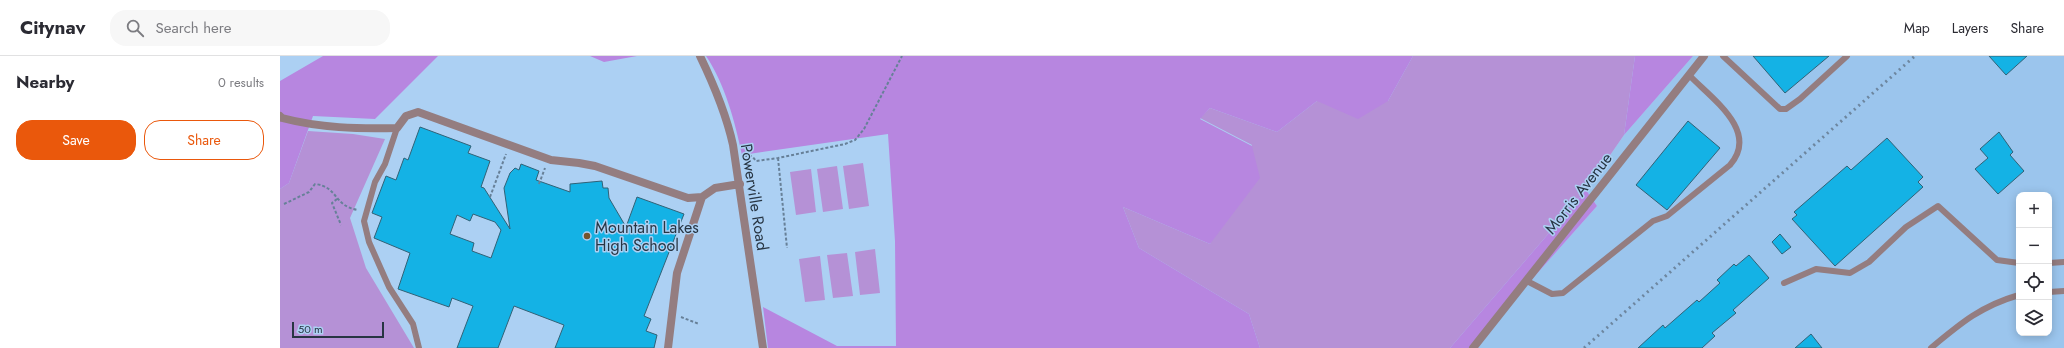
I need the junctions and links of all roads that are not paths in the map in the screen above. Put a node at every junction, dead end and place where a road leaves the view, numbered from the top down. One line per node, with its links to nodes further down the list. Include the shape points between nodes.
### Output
1 (700, 56): 8 (street, Powerville Road, via 728,120)
2 (1704, 56): 5 (street, Morris Avenue)
3 (1723, 56): 4 (lane, via 1780,110 1786,110 1800,99)
4 (1847, 56)
5 (1689, 75): 13 (street, Morris Avenue); 13 (lane, via 1733,120 1739,133 1740,146 1737,157 1668,216 1653,221 1563,293 1552,294)
6 (280, 116): 7 (street, via 298,123 322,127)
7 (397, 128): 9 (street, via 406,116 418,112 551,160 579,162 688,198); 18 (lane, via 385,164 375,182 364,221 369,242 389,288 413,324)
8 (740, 184): 9 (street, via 715,188); 20 (street, Powerville Road)
9 (702, 197): 19 (street, via 677,273)
10 (2064, 262): 12 (lane)
11 (2016, 263): 14 (lane, via 1997,260 1938,206 1906,227 1869,262 1850,273 1816,269)
12 (2052, 263)
13 (1527, 280): 21 (street, Morris Avenue)
14 (1784, 283)
15 (2064, 291): 16 (lane)
16 (2052, 292)
17 (2016, 296): 22 (lane, via 1998,301 1968,317)
18 (419, 348)
19 (668, 348)
20 (763, 348)
21 (1473, 348)
22 (1931, 348)

